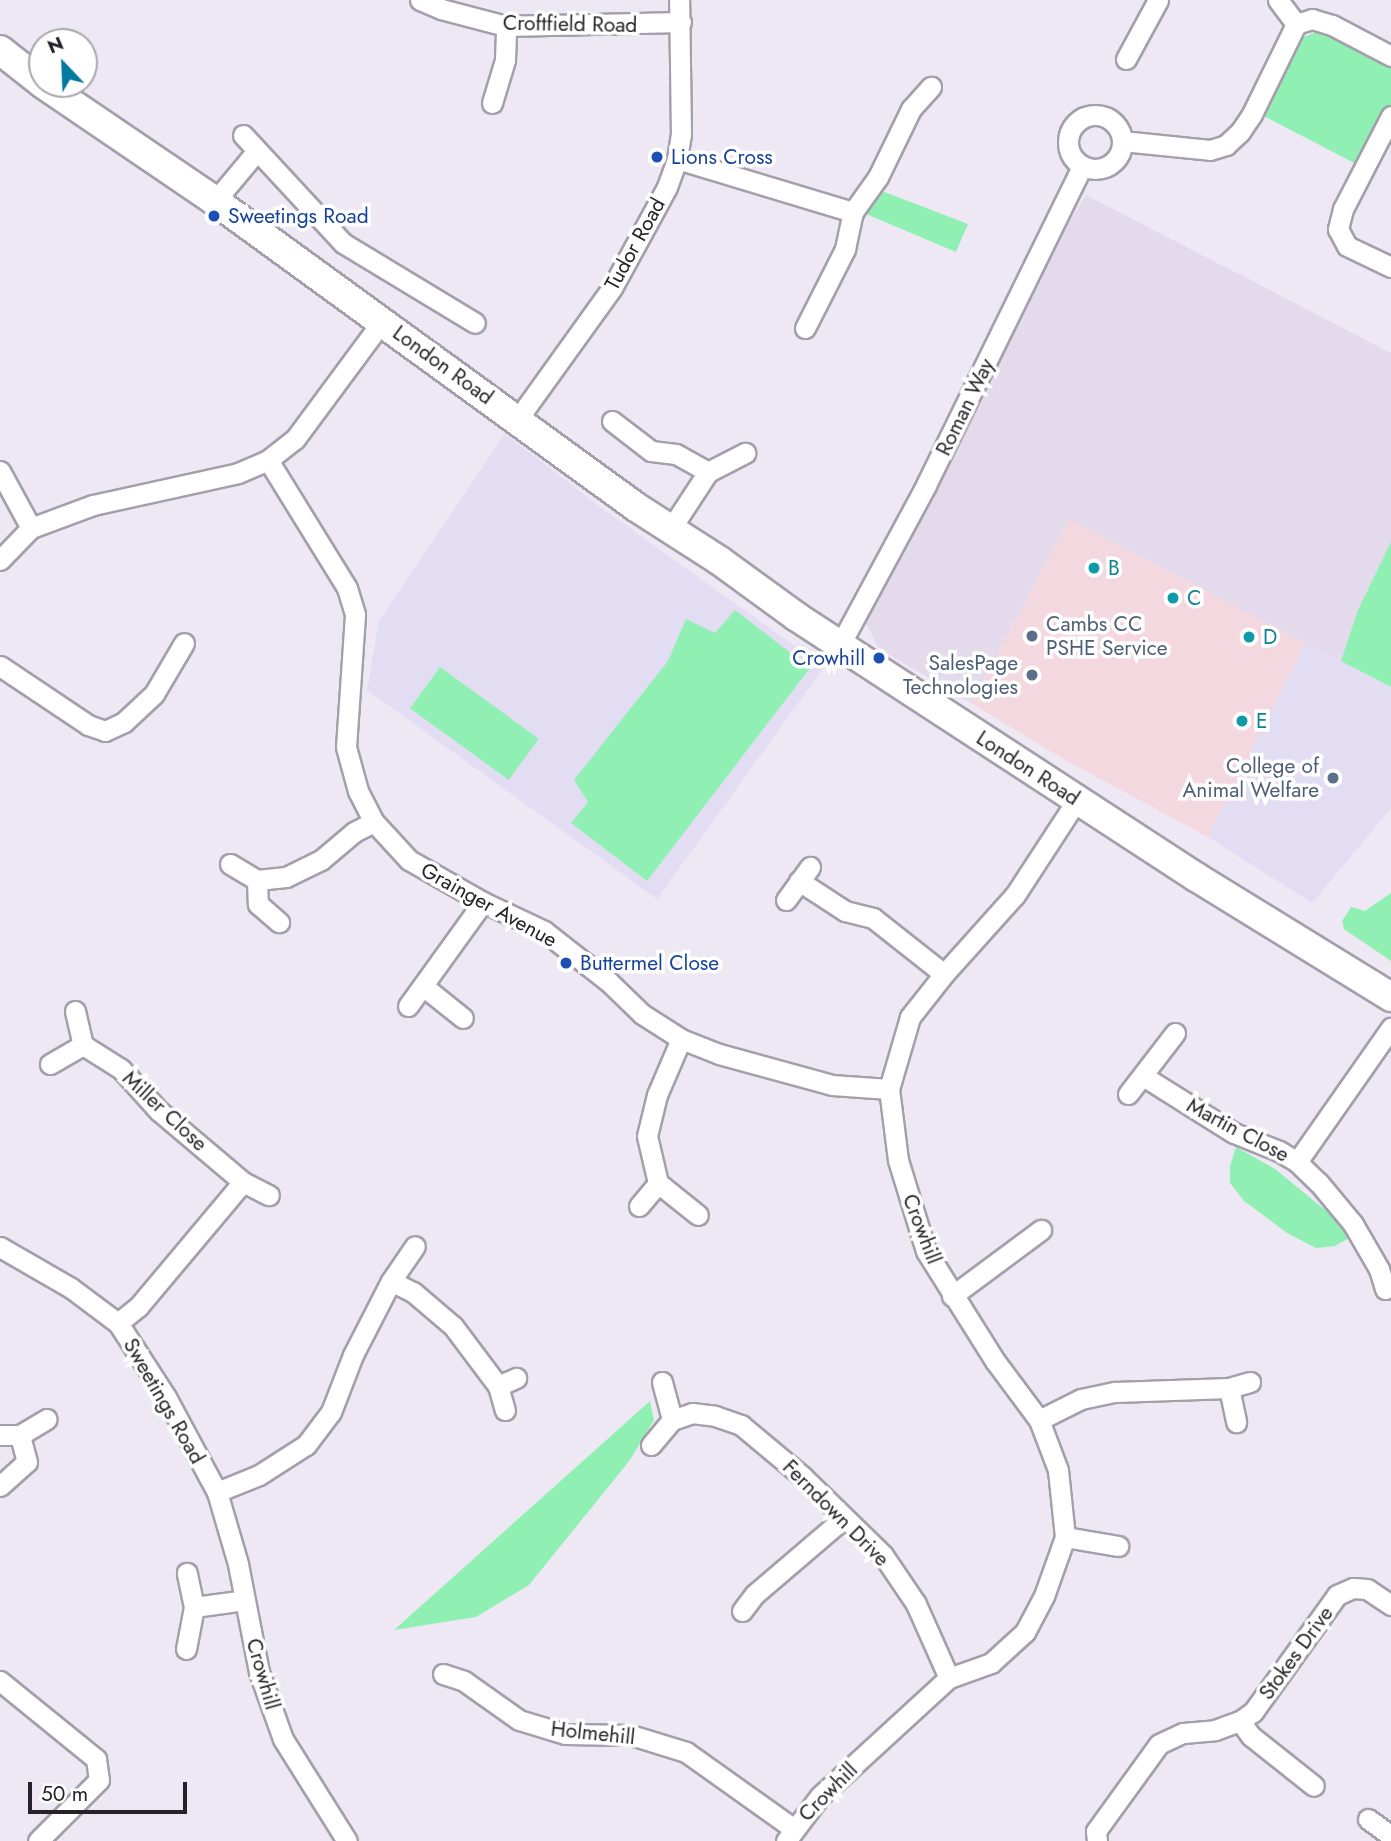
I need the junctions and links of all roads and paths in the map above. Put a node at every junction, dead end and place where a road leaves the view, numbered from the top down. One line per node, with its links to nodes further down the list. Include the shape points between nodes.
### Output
1 (420, 0): 7 (street, Croftfield Road)
2 (679, 0): 5 (street, Tudor Road)
3 (1158, 0): 10 (street)
4 (1278, 0): 6 (street)
5 (681, 22): 7 (street, Croftfield Road); 19 (street, Tudor Road)
6 (1296, 24): 9 (street, via 1312,19 1332,25); 17 (street, via 1252,114 1226,145 1210,150)
7 (506, 26): 14 (street, via 505,60)
8 (0, 50): 11 (street, London Road)
9 (1391, 56)
10 (1126, 59)
11 (28, 72)
12 (931, 87): 22 (street, via 911,109 878,177)
13 (64, 98): 21 (street, London Road)
14 (492, 103)
15 (1391, 116): 23 (street, via 1343,209 1338,229 1347,246)
16 (243, 135): 18 (street)
17 (1122, 141): 20 (street, via 1111,165 1092,170); 20 (street, via 1111,120 1100,115 1082,118 1071,129 1068,144 1070,155)
18 (256, 152): 21 (street); 25 (street, via 343,243)
19 (677, 159): 22 (street); 27 (street, Tudor Road, via 667,187 612,288)
20 (1082, 166): 37 (street, Roman Way, via 926,485)
21 (215, 201): 24 (street, London Road)
22 (853, 212): 26 (street, via 845,249)
23 (1391, 267)
24 (383, 320): 27 (street, London Road); 30 (street, via 295,439)
25 (475, 323)
26 (806, 328)
27 (517, 420): 34 (street, London Road)
28 (612, 421): 32 (street, via 651,451 676,454)
29 (745, 453): 32 (street)
30 (268, 460): 33 (street, via 238,473 93,505); 40 (street, Grainger Avenue, via 347,588 355,615 346,747 358,791)
31 (0, 471): 33 (street)
32 (708, 472): 34 (street)
33 (32, 528): 35 (street)
34 (670, 530): 37 (street, London Road)
35 (0, 560)
36 (184, 643): 38 (street, via 154,694 124,722 105,731 88,725)
37 (840, 645): 39 (street, London Road)
38 (0, 666)
39 (1077, 800): 46 (street, Crowhill, via 1015,895); 48 (street, London Road)
40 (374, 822): 42 (street, via 354,832 321,860 286,877); 44 (street, Grainger Avenue, via 409,860)
41 (230, 864): 42 (street)
42 (257, 880): 45 (street, via 258,904)
43 (786, 900): 46 (street, via 805,874 845,911 873,918)
44 (483, 902): 47 (street); 54 (street, Grainger Avenue, via 544,931 642,1014)
45 (279, 922)
46 (944, 974): 58 (street, Crowhill, via 910,1017)
47 (423, 986): 49 (street); 51 (street)
48 (1391, 997)
49 (408, 1006)
50 (75, 1011): 55 (street)
51 (463, 1018)
52 (1391, 1028): 60 (street, Martin Close)
53 (1175, 1033): 57 (street)
54 (681, 1039): 58 (street, Grainger Avenue, via 832,1085); 62 (street, via 657,1095 647,1136)
55 (83, 1045): 56 (street); 61 (street, Miller Close, via 121,1069 159,1111)
56 (50, 1065)
57 (1143, 1076): 59 (street); 60 (street, Martin Close, via 1234,1133)
58 (889, 1089): 72 (street, Crowhill, via 898,1160 926,1251)
59 (1128, 1094)
60 (1297, 1162): 69 (street, Martin Close)
61 (243, 1181): 63 (street, Miller Close); 73 (street, via 138,1307)
62 (657, 1183): 64 (street); 65 (street)
63 (269, 1195)
64 (639, 1206)
65 (698, 1214)
66 (1041, 1230): 72 (street)
67 (415, 1246): 70 (street)
68 (0, 1247): 73 (street, Sweetings Road, via 71,1288)
69 (1385, 1265): 71 (street, Martin Close)
70 (391, 1281): 77 (street, via 413,1292 453,1326 507,1382); 86 (street, via 353,1355 331,1412 306,1445 258,1475)
71 (1385, 1289)
72 (952, 1296): 80 (street, Crowhill)
73 (118, 1323): 86 (street, Sweetings Road, via 166,1397)
74 (662, 1382): 79 (street)
75 (1250, 1382): 76 (street)
76 (1228, 1388): 80 (street, via 1115,1392 1081,1399); 81 (street)
77 (505, 1410)
78 (47, 1419): 83 (street)
79 (672, 1420): 84 (street); 87 (street, Ferndown Drive, via 692,1413 741,1425)
80 (1040, 1420): 88 (street, Crowhill, via 1058,1470)
81 (1236, 1422)
82 (0, 1434): 83 (street)
83 (20, 1435): 85 (street, via 27,1462)
84 (651, 1445)
85 (0, 1486)
86 (217, 1492): 91 (street, Crowhill)
87 (844, 1518): 94 (street, via 755,1594); 97 (street, Ferndown Drive, via 883,1555 916,1604)
88 (1065, 1537): 89 (street); 97 (street, Crowhill, via 1044,1596 1025,1632 991,1663)
89 (1118, 1546)
90 (187, 1573): 93 (street)
91 (245, 1600): 93 (street); 104 (street, Crowhill, via 259,1672 283,1739)
92 (1391, 1605): 99 (street, Stokes Drive, via 1367,1589 1353,1588 1337,1595 1253,1712)
93 (194, 1607): 95 (street)
94 (743, 1611)
95 (186, 1649)
96 (443, 1674): 102 (street, Holmehill, via 469,1672 519,1720 565,1734 631,1735 686,1752)
97 (948, 1678): 102 (street, Crowhill, via 820,1796)
98 (0, 1681): 105 (street, via 96,1759 99,1780)
99 (1240, 1721): 100 (street, via 1251,1736); 106 (street, Stokes Drive, via 1172,1736 1159,1744 1096,1831)
100 (1314, 1786)
101 (1368, 1819): 103 (street)
102 (789, 1834)
103 (1391, 1836)
104 (338, 1838)
105 (37, 1841)
106 (1097, 1841)

